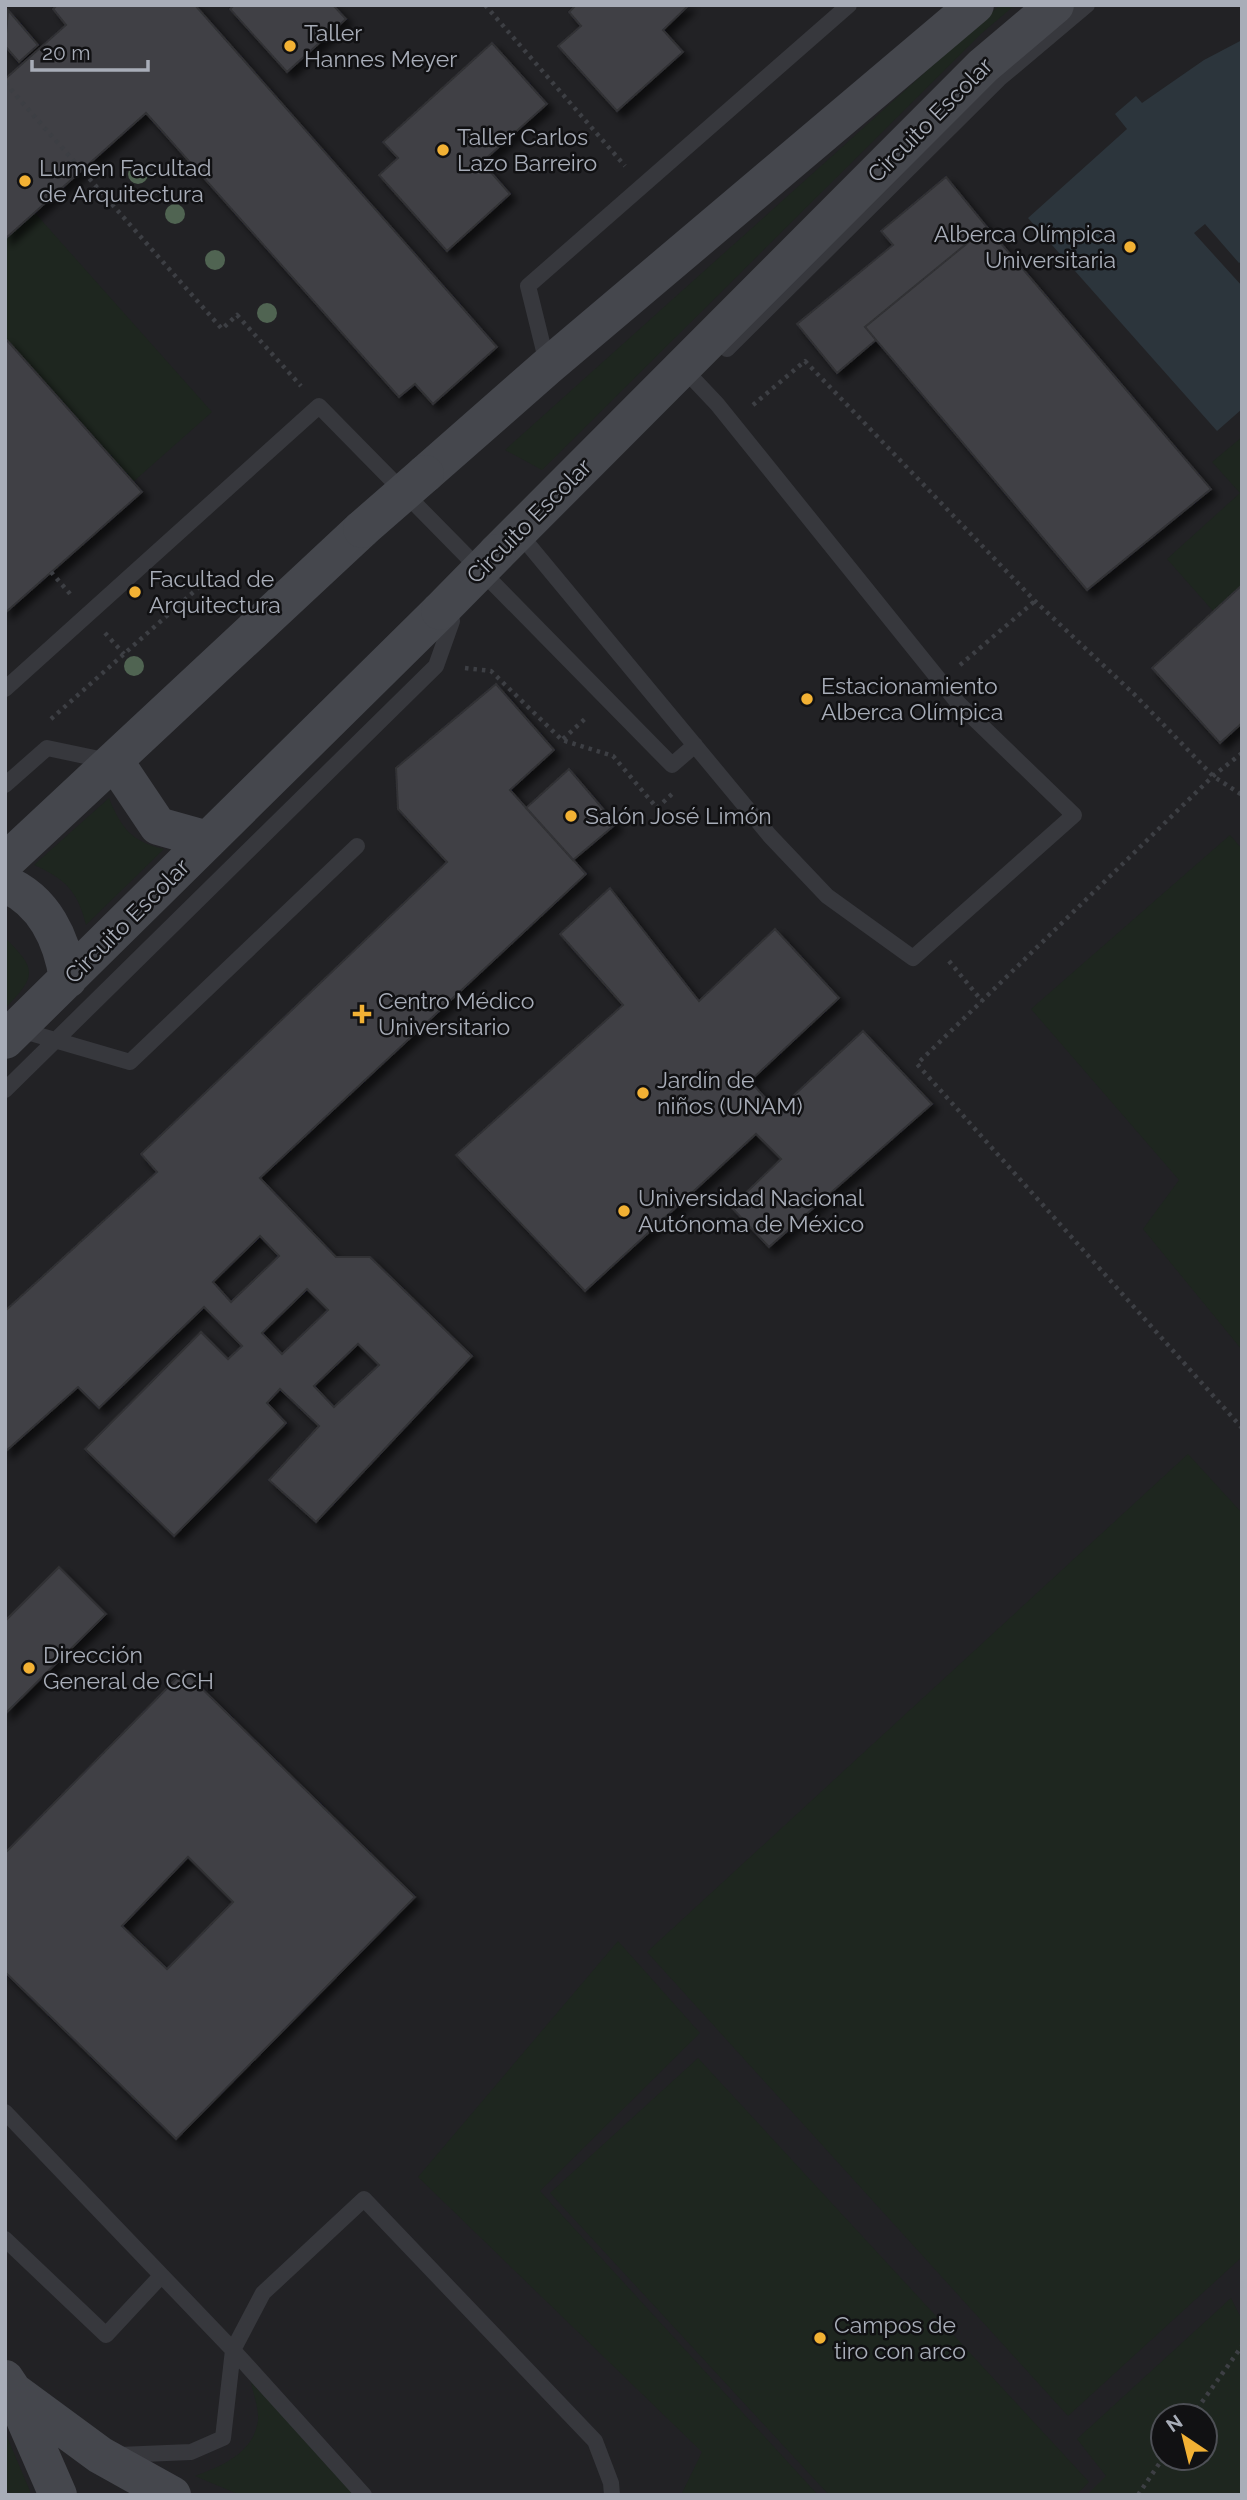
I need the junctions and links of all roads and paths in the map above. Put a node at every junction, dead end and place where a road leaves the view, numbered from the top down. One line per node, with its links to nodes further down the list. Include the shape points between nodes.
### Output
1 (485, 5): 7 (path)
2 (849, 5): 7 (lane)
3 (975, 5): 9 (street)
4 (1055, 5): 10 (street, Circuito Escolar, via 984,66)
5 (1087, 5): 10 (lane, via 999,79)
6 (5, 83): 8 (path, via 222,329 237,315)
7 (642, 186): 9 (lane, via 528,286)
8 (280, 363)
9 (548, 366): 23 (street, bridge, via 362,529)
10 (696, 374): 11 (lane); 12 (street, Circuito Escolar)
11 (732, 423): 14 (path, via 805,361); 17 (lane)
12 (518, 547): 15 (street, Circuito Escolar, bridge); 20 (lane)
13 (198, 589): 19 (path)
14 (1034, 601): 17 (path); 24 (path, via 1136,695)
15 (446, 616): 16 (lane); 27 (street, Circuito Escolar)
16 (436, 666): 22 (path, via 491,671 562,740 613,756 657,808); 35 (lane)
17 (941, 682): 31 (lane, via 958,704 1074,815)
18 (5, 689): 20 (lane, via 319,406 672,765)
19 (51, 719)
20 (695, 746): 22 (lane)
21 (1242, 753): 24 (path)
22 (707, 761): 31 (lane, via 827,896 913,958)
23 (115, 762): 25 (lane, via 47,748); 27 (street, via 158,826); 29 (street)
24 (1213, 776): 26 (path); 33 (path)
25 (5, 785)
26 (1242, 795)
27 (208, 840): 32 (street, Circuito Escolar)
28 (357, 846): 35 (lane, via 130,1062)
29 (5, 862)
30 (5, 884): 32 (street, via 21,891 54,928 64,950)
31 (933, 942): 33 (path)
32 (68, 979): 34 (street, Circuito Escolar)
33 (982, 1000): 37 (path, via 917,1064)
34 (11, 1034): 35 (lane)
35 (57, 1040): 36 (lane)
36 (5, 1090)
37 (1242, 1428)
38 (5, 2112): 40 (lane)
39 (5, 2239): 40 (lane, via 106,2335)
40 (162, 2276): 42 (lane)
41 (1242, 2346): 44 (path)
42 (233, 2350): 45 (lane, via 223,2438 191,2452); 49 (lane); 50 (lane, via 263,2293 364,2199 596,2441)
43 (9, 2385): 45 (street); 47 (street)
44 (1202, 2402)
45 (100, 2455): 48 (street)
46 (1154, 2472): 51 (path)
47 (58, 2495)
48 (172, 2495)
49 (364, 2495)
50 (612, 2495)
51 (1138, 2495)

